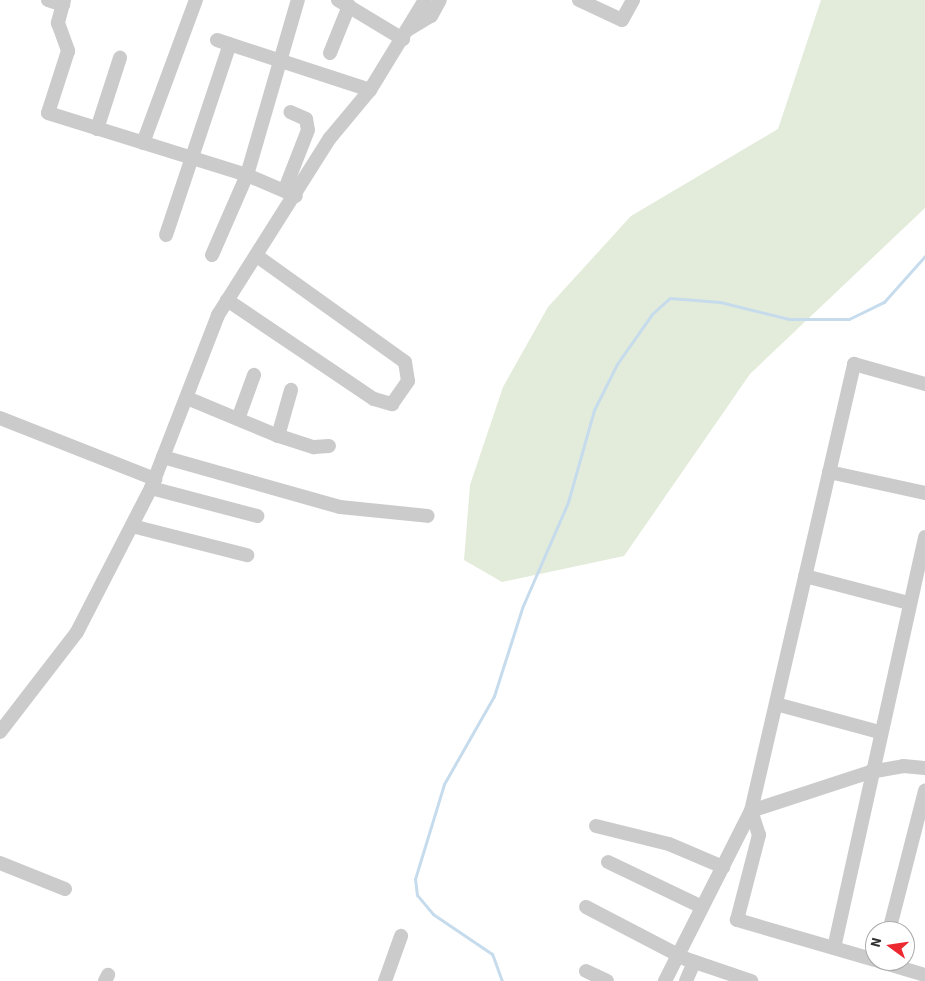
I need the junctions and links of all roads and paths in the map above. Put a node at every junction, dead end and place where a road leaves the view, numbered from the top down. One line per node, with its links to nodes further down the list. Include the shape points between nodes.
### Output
1 (48, 0): 8 (street)
2 (196, 0): 17 (street)
3 (298, 0): 13 (street)
4 (424, 0): 10 (street)
5 (440, 0): 10 (street, via 431,16)
6 (579, 0): 7 (street, via 622,20)
7 (633, 0)
8 (63, 3): 16 (street, via 58,23 68,50 48,113)
9 (343, 3): 10 (street); 11 (street)
10 (406, 34): 14 (street)
11 (330, 53)
12 (120, 58): 16 (street)
13 (282, 63): 14 (street); 18 (street, via 224,42); 19 (street)
14 (370, 90): 20 (street)
15 (290, 112): 20 (street, via 306,120 308,130)
16 (97, 129): 17 (street)
17 (142, 144): 18 (street)
18 (191, 159): 19 (street); 21 (street)
19 (246, 175): 20 (street); 22 (street)
20 (291, 192): 23 (street)
21 (166, 235)
22 (212, 255)
23 (257, 256): 24 (street); 24 (street, via 405,362 408,381 392,404 374,399)
24 (227, 300): 28 (street)
25 (254, 375): 30 (street)
26 (925, 384): 34 (street, via 854,364)
27 (291, 390): 31 (street)
28 (187, 398): 30 (street); 33 (street)
29 (0, 418): 35 (street)
30 (238, 419): 31 (street)
31 (278, 436): 32 (street, via 314,447)
32 (329, 446)
33 (163, 457): 35 (street); 38 (street, via 340,507)
34 (829, 472): 36 (street); 42 (street)
35 (153, 483): 37 (street); 39 (street)
36 (925, 493)
37 (257, 516)
38 (428, 516)
39 (132, 526): 41 (street); 45 (street, via 77,632)
40 (925, 537): 43 (street)
41 (247, 555)
42 (805, 576): 43 (street); 44 (street)
43 (910, 603): 46 (street)
44 (776, 704): 46 (street); 50 (street)
45 (0, 732)
46 (879, 732): 48 (street)
47 (925, 768): 48 (street, via 903,766)
48 (870, 772): 50 (street); 60 (street)
49 (925, 791): 58 (street)
50 (751, 811): 54 (street); 60 (street, via 759,835 737,920)
51 (596, 826): 54 (street, via 670,844)
52 (608, 862): 57 (street)
53 (0, 863): 55 (street)
54 (723, 867): 57 (street)
55 (65, 889)
56 (586, 907): 61 (street)
57 (702, 907): 61 (street)
58 (892, 921)
59 (401, 936): 67 (street)
60 (834, 948): 62 (street)
61 (678, 954): 63 (street); 69 (street)
62 (865, 957)
63 (694, 962): 70 (street); 71 (street)
64 (586, 971): 68 (street)
65 (912, 971): 66 (street)
66 (925, 975)
67 (385, 981)
68 (607, 981)
69 (665, 981)
70 (686, 981)
71 (751, 981)

